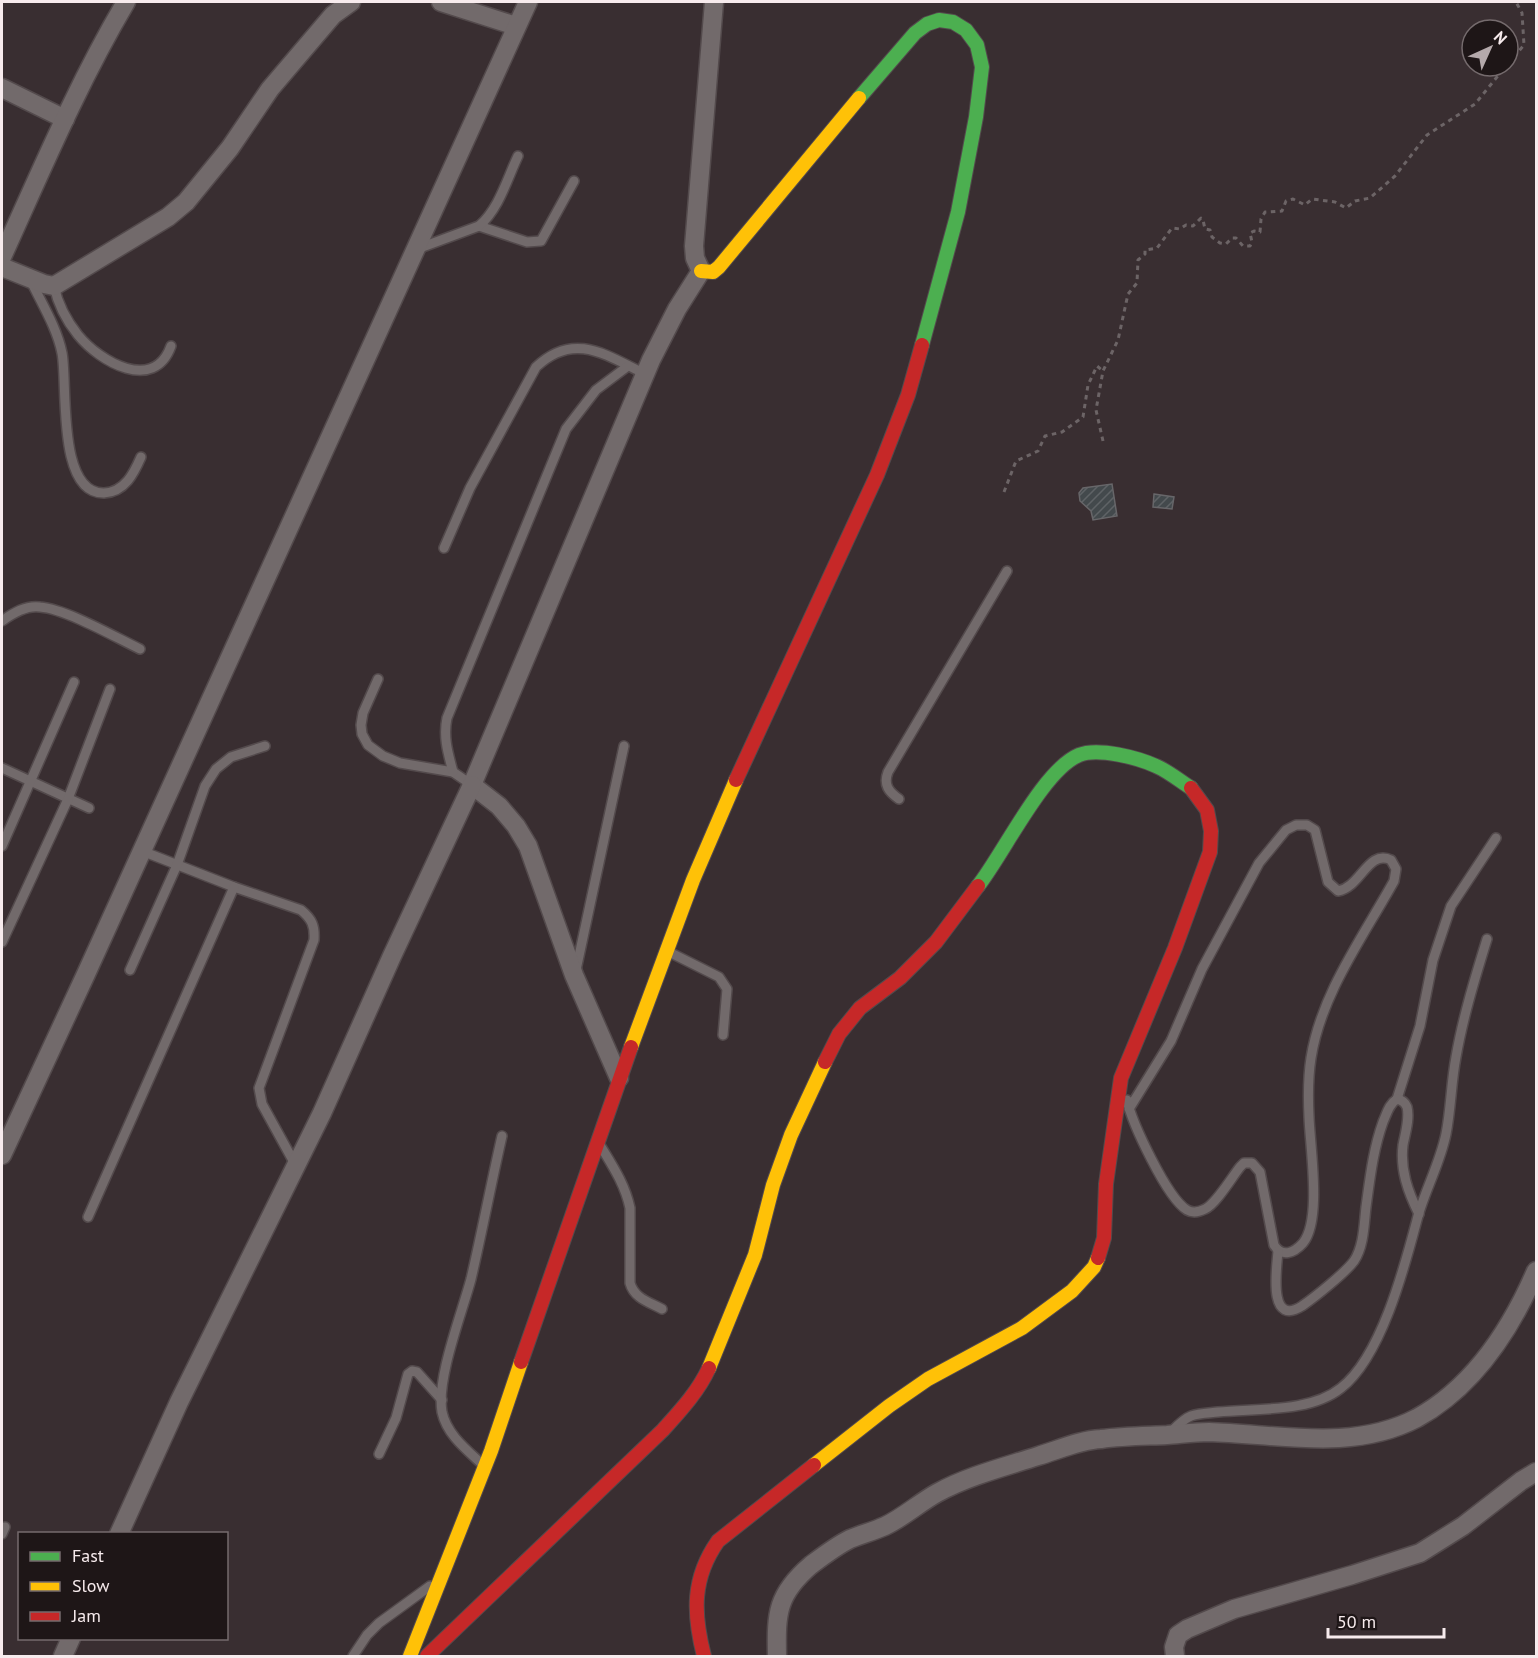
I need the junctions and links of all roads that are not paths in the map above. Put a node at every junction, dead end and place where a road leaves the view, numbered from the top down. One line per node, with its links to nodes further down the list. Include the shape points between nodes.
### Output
1 (126, 2): 8 (street)
2 (351, 2): 17 (street, via 333,15 270,89 230,148 186,202)
3 (441, 2): 6 (street)
4 (528, 2): 6 (street)
5 (714, 2): 15 (street, via 694,246)
6 (516, 26): 12 (street)
7 (2, 88): 8 (street)
8 (65, 119): 13 (street)
9 (518, 156): 11 (lane, via 495,207)
10 (574, 181): 11 (lane, via 541,241 527,242)
11 (479, 226): 12 (lane)
12 (415, 250): 40 (street)
13 (2, 257)
14 (2, 267): 16 (street)
15 (701, 271): 20 (street); 45 (street, via 713,272 719,267 915,33 939,20 966,30 977,45 982,67 976,117 958,212 908,395 877,475 759,727)
16 (30, 279): 17 (street); 21 (lane, via 60,342 70,455 80,478 93,490 116,491 126,483)
17 (54, 286): 18 (lane, via 57,300 79,336 116,365 149,370 163,362)
18 (171, 346)
19 (628, 366): 20 (lane); 22 (lane, via 593,350 575,347 547,357 536,367 470,488); 32 (lane, via 596,390 566,429 447,718 446,742)
20 (645, 374): 34 (street)
21 (141, 457)
22 (444, 548)
23 (1007, 571): 36 (lane, via 888,772 886,785)
24 (2, 621): 25 (lane, via 25,608 39,606 57,610)
25 (140, 649)
26 (378, 679): 32 (lane, via 361,725 368,745 400,763)
27 (74, 682): 33 (lane)
28 (110, 690): 35 (lane)
29 (265, 746): 41 (lane, via 231,757 216,769 205,786)
30 (624, 746): 47 (lane)
31 (2, 768): 33 (lane)
32 (453, 772): 34 (lane)
33 (30, 782): 35 (lane); 39 (lane)
34 (472, 786): 47 (street, via 499,806 528,846); 56 (street)
35 (68, 799): 37 (lane); 44 (lane)
36 (899, 799)
37 (89, 808)
38 (1496, 838): 51 (lane, via 1451,906)
39 (2, 846)
40 (142, 851): 41 (lane); 55 (street)
41 (177, 865): 42 (lane); 46 (lane)
42 (234, 887): 56 (lane, via 301,910 314,923 314,940 259,1088 262,1104); 58 (lane)
43 (1487, 939): 57 (lane, via 1457,1049 1447,1132)
44 (2, 942)
45 (666, 951): 48 (lane, via 724,982 728,989); 49 (street)
46 (130, 970)
47 (574, 975): 49 (street)
48 (723, 1035)
49 (619, 1078): 54 (street)
50 (1121, 1078): 52 (lane); 73 (street, via 1179,937 1210,852 1212,831 1207,810 1191,788 1157,766 1100,752 1080,754 1042,787 986,876 936,942 900,978 860,1008 839,1034 791,1135 773,1185 756,1255 722,1340 704,1379 685,1405); 74 (street, via 1106,1184 1104,1238 1094,1267 1072,1291 1022,1328 928,1379 889,1406 718,1542 704,1560 696,1599)
51 (1397, 1099): 57 (lane, via 1407,1107 1404,1173); 59 (lane, via 1390,1105 1377,1140 1359,1250 1348,1268 1300,1307 1284,1308 1275,1295)
52 (1129, 1109): 59 (lane, via 1142,1143 1176,1200 1188,1210 1208,1208 1244,1163 1256,1165 1272,1240); 59 (lane, via 1171,1041 1202,969 1259,863 1286,830 1306,825 1315,830 1328,882 1338,891 1354,884 1373,861 1391,860 1396,869 1394,881 1327,999 1311,1058 1308,1092 1314,1190 1310,1229 1295,1251)
53 (502, 1136): 62 (lane, via 471,1277 441,1387)
54 (597, 1140): 61 (lane, via 622,1181 630,1208 632,1290); 65 (street)
55 (2, 1155)
56 (296, 1166): 67 (street)
57 (1419, 1214): 63 (lane, via 1411,1248 1373,1348 1357,1374 1325,1399 1190,1416)
58 (88, 1217)
59 (1278, 1251)
60 (1536, 1271): 63 (street, via 1508,1326 1474,1372 1416,1418 1355,1437 1297,1440 1208,1432)
61 (662, 1309)
62 (442, 1400): 64 (lane, via 417,1371 408,1374 396,1418); 65 (lane, via 442,1411 454,1437)
63 (1168, 1435): 75 (street, via 1098,1439 975,1476 937,1493 892,1523 843,1543 794,1580 784,1594 776,1636)
64 (380, 1454)
65 (484, 1467): 68 (street)
66 (1536, 1472): 76 (street, via 1419,1553 1234,1608 1178,1635)
67 (119, 1532)
68 (441, 1577): 71 (lane, via 379,1623); 72 (street)
69 (70, 1640): 70 (street)
70 (63, 1656)
71 (353, 1656)
72 (410, 1656)
73 (426, 1656)
74 (704, 1656)
75 (777, 1656)
76 (1175, 1656)

